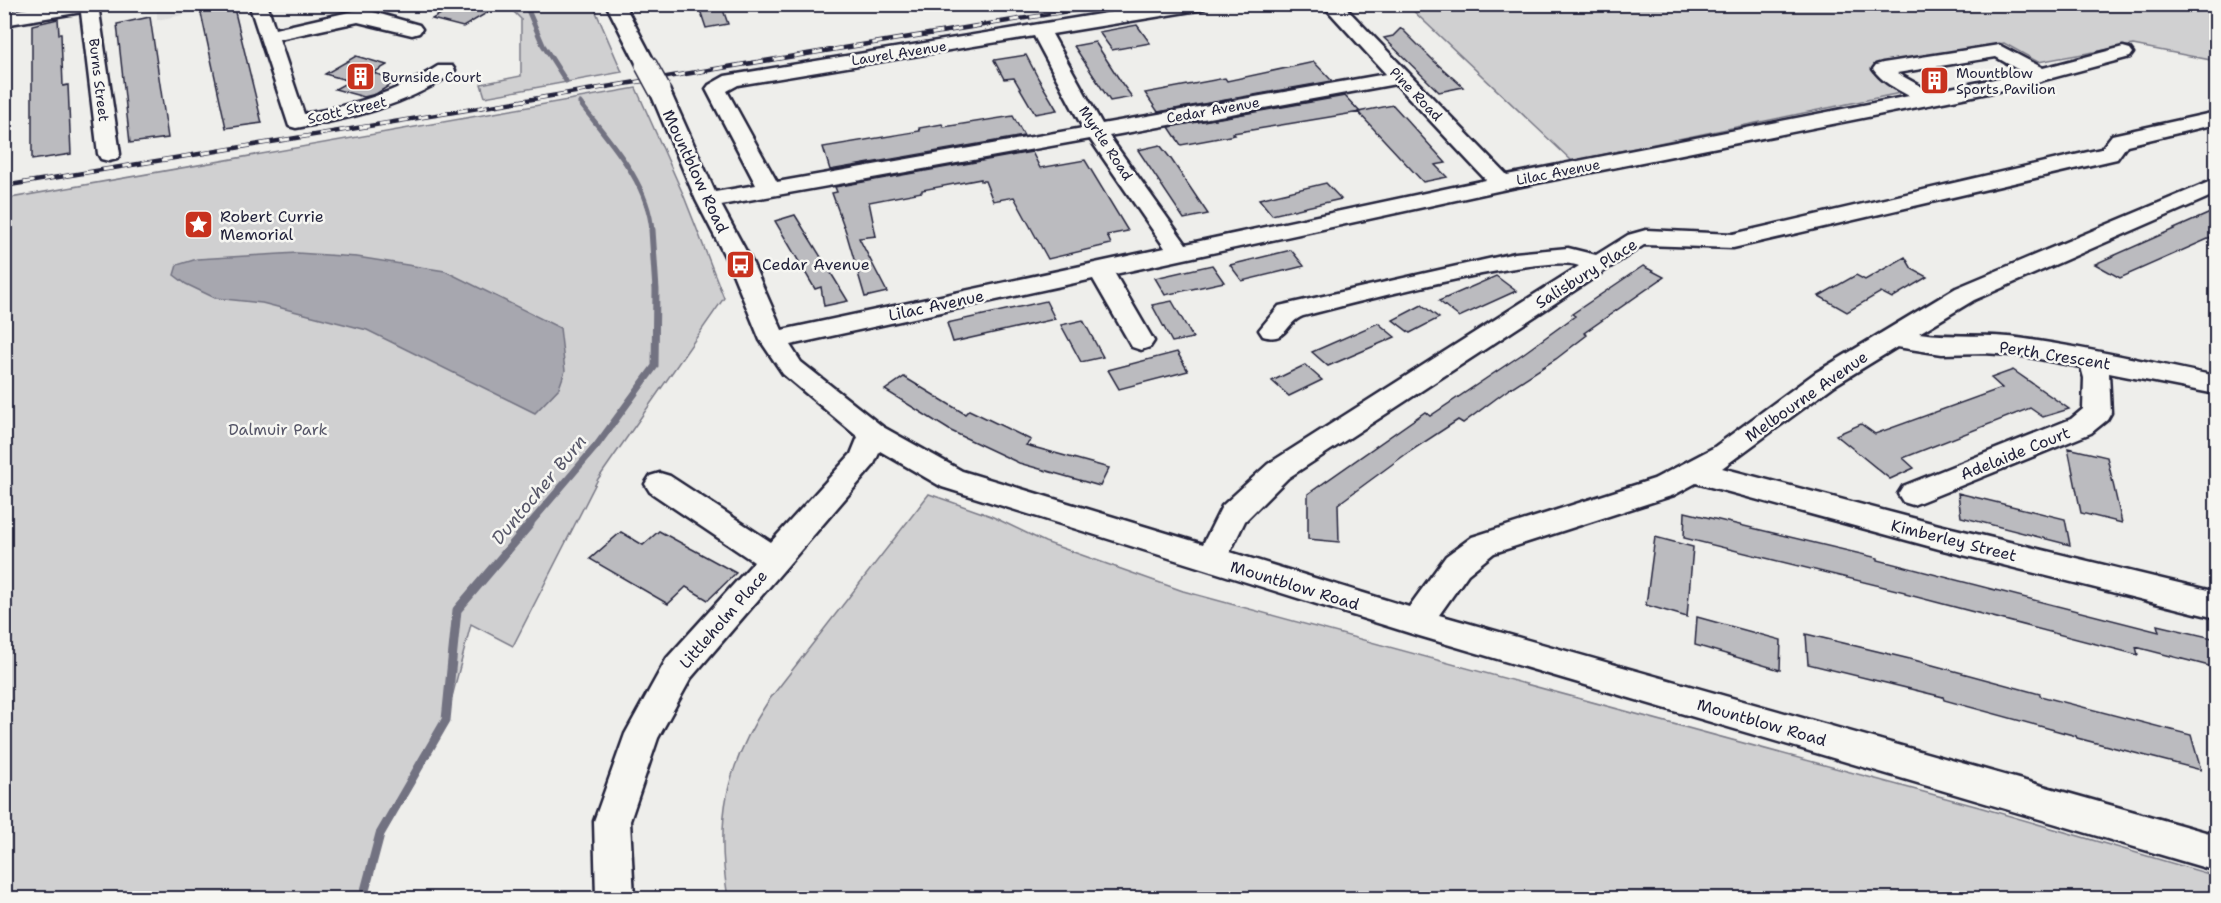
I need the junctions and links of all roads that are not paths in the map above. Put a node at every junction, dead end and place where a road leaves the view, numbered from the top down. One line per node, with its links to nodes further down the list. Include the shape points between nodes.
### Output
1 (94, 4): 6 (main road)
2 (258, 4): 10 (street, Scott Street)
3 (615, 4): 22 (street, Mountblow Road, via 653,77)
4 (1198, 4): 9 (street, Laurel Avenue)
5 (1331, 4): 14 (street, Pine Road)
6 (89, 5): 7 (main road); 18 (street, Burns Street)
7 (4, 19)
8 (412, 29): 10 (street, via 358,16)
9 (1040, 30): 17 (street, Myrtle Road); 21 (street, Laurel Avenue, via 732,80 716,89)
10 (268, 36): 12 (street, Scott Street, via 296,122 398,98)
11 (2123, 52): 13 (street, Lilac Avenue)
12 (445, 70)
13 (2041, 75): 15 (street, Lilac Avenue); 15 (street, via 1999,51 1883,69)
14 (1401, 77): 17 (street, Cedar Avenue); 19 (street, Pine Road)
15 (1928, 99): 19 (street, Lilac Avenue)
16 (2217, 118): 24 (street, Salisbury Place, via 2120,140 2109,154 1733,241 1652,237 1636,240)
17 (1095, 131): 21 (street, Cedar Avenue); 23 (street, Myrtle Road)
18 (109, 154)
19 (1502, 183): 23 (street, Lilac Avenue)
20 (2217, 186): 27 (street, Melbourne Avenue, via 1965,294)
21 (770, 190): 22 (street, Cedar Avenue)
22 (707, 200): 28 (street, Mountblow Road, via 741,264)
23 (1180, 252): 25 (street, Lilac Avenue)
24 (1597, 265): 26 (street, via 1568,255 1515,260 1296,309 1288,312); 37 (street, Salisbury Place, via 1278,471 1233,514)
25 (1100, 269): 28 (street, Lilac Avenue); 29 (street)
26 (1272, 330)
27 (1893, 338): 30 (street, Perth Crescent, via 1942,345 2025,347); 33 (street, Melbourne Avenue, via 1825,379 1723,455)
28 (773, 340): 32 (street, Mountblow Road, via 792,368)
29 (1141, 341)
30 (2092, 360): 31 (street, Perth Crescent); 35 (street, Adelaide Court, via 2097,378 2097,413 2081,426)
31 (2215, 388)
32 (873, 434): 36 (street, Littleholm Place, via 863,459); 37 (street, Mountblow Road, via 952,479)
33 (1692, 471): 38 (street, Kimberley Street); 39 (street, Melbourne Avenue, via 1664,487 1483,545 1457,564)
34 (660, 484): 36 (street)
35 (1913, 494)
36 (774, 560): 41 (street, Littleholm Place, via 679,668 642,734 612,821)
37 (1211, 560): 39 (street, Mountblow Road)
38 (2217, 605)
39 (1416, 622): 40 (street, Mountblow Road)
40 (2217, 853)
41 (615, 898)

